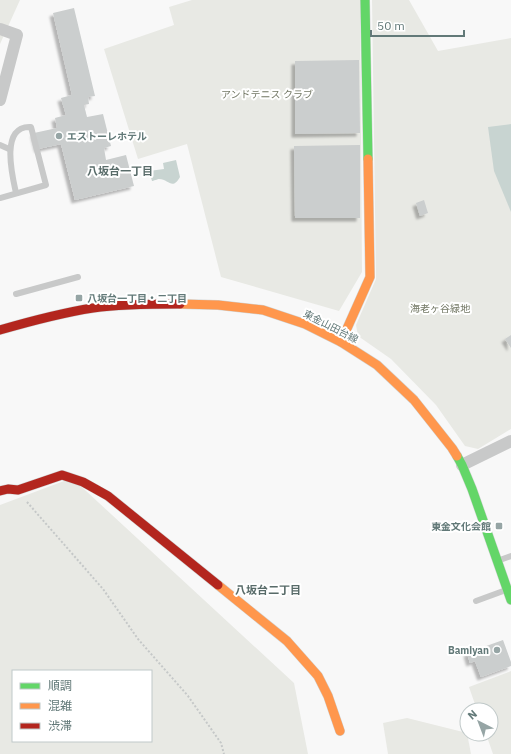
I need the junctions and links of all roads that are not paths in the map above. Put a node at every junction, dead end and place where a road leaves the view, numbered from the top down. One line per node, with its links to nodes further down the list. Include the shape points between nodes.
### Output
1 (366, 0): 11 (street, via 370,277)
2 (0, 28): 3 (street, via 17,35)
3 (0, 100)
4 (0, 145): 5 (lane)
5 (9, 149): 6 (lane); 6 (lane, via 12,136 24,127 31,127 46,185)
6 (16, 193): 7 (lane)
7 (0, 198)
8 (78, 277): 9 (lane)
9 (16, 294)
10 (0, 330): 11 (street, 東金山田台線, via 46,316 94,308 160,304 218,305 263,310 305,324)
11 (341, 342): 13 (street, 東金山田台線, via 377,365 414,400 441,433)
12 (511, 441): 13 (street)
13 (462, 465): 16 (street, 東金山田台線)
14 (0, 492): 20 (street, via 8,489 18,490 62,474 108,496 287,641 318,676)
15 (511, 556): 16 (lane)
16 (497, 561): 17 (street, 東金山田台線)
17 (507, 590): 18 (street, 東金山田台線); 19 (lane)
18 (511, 600)
19 (476, 601)
20 (340, 731)

